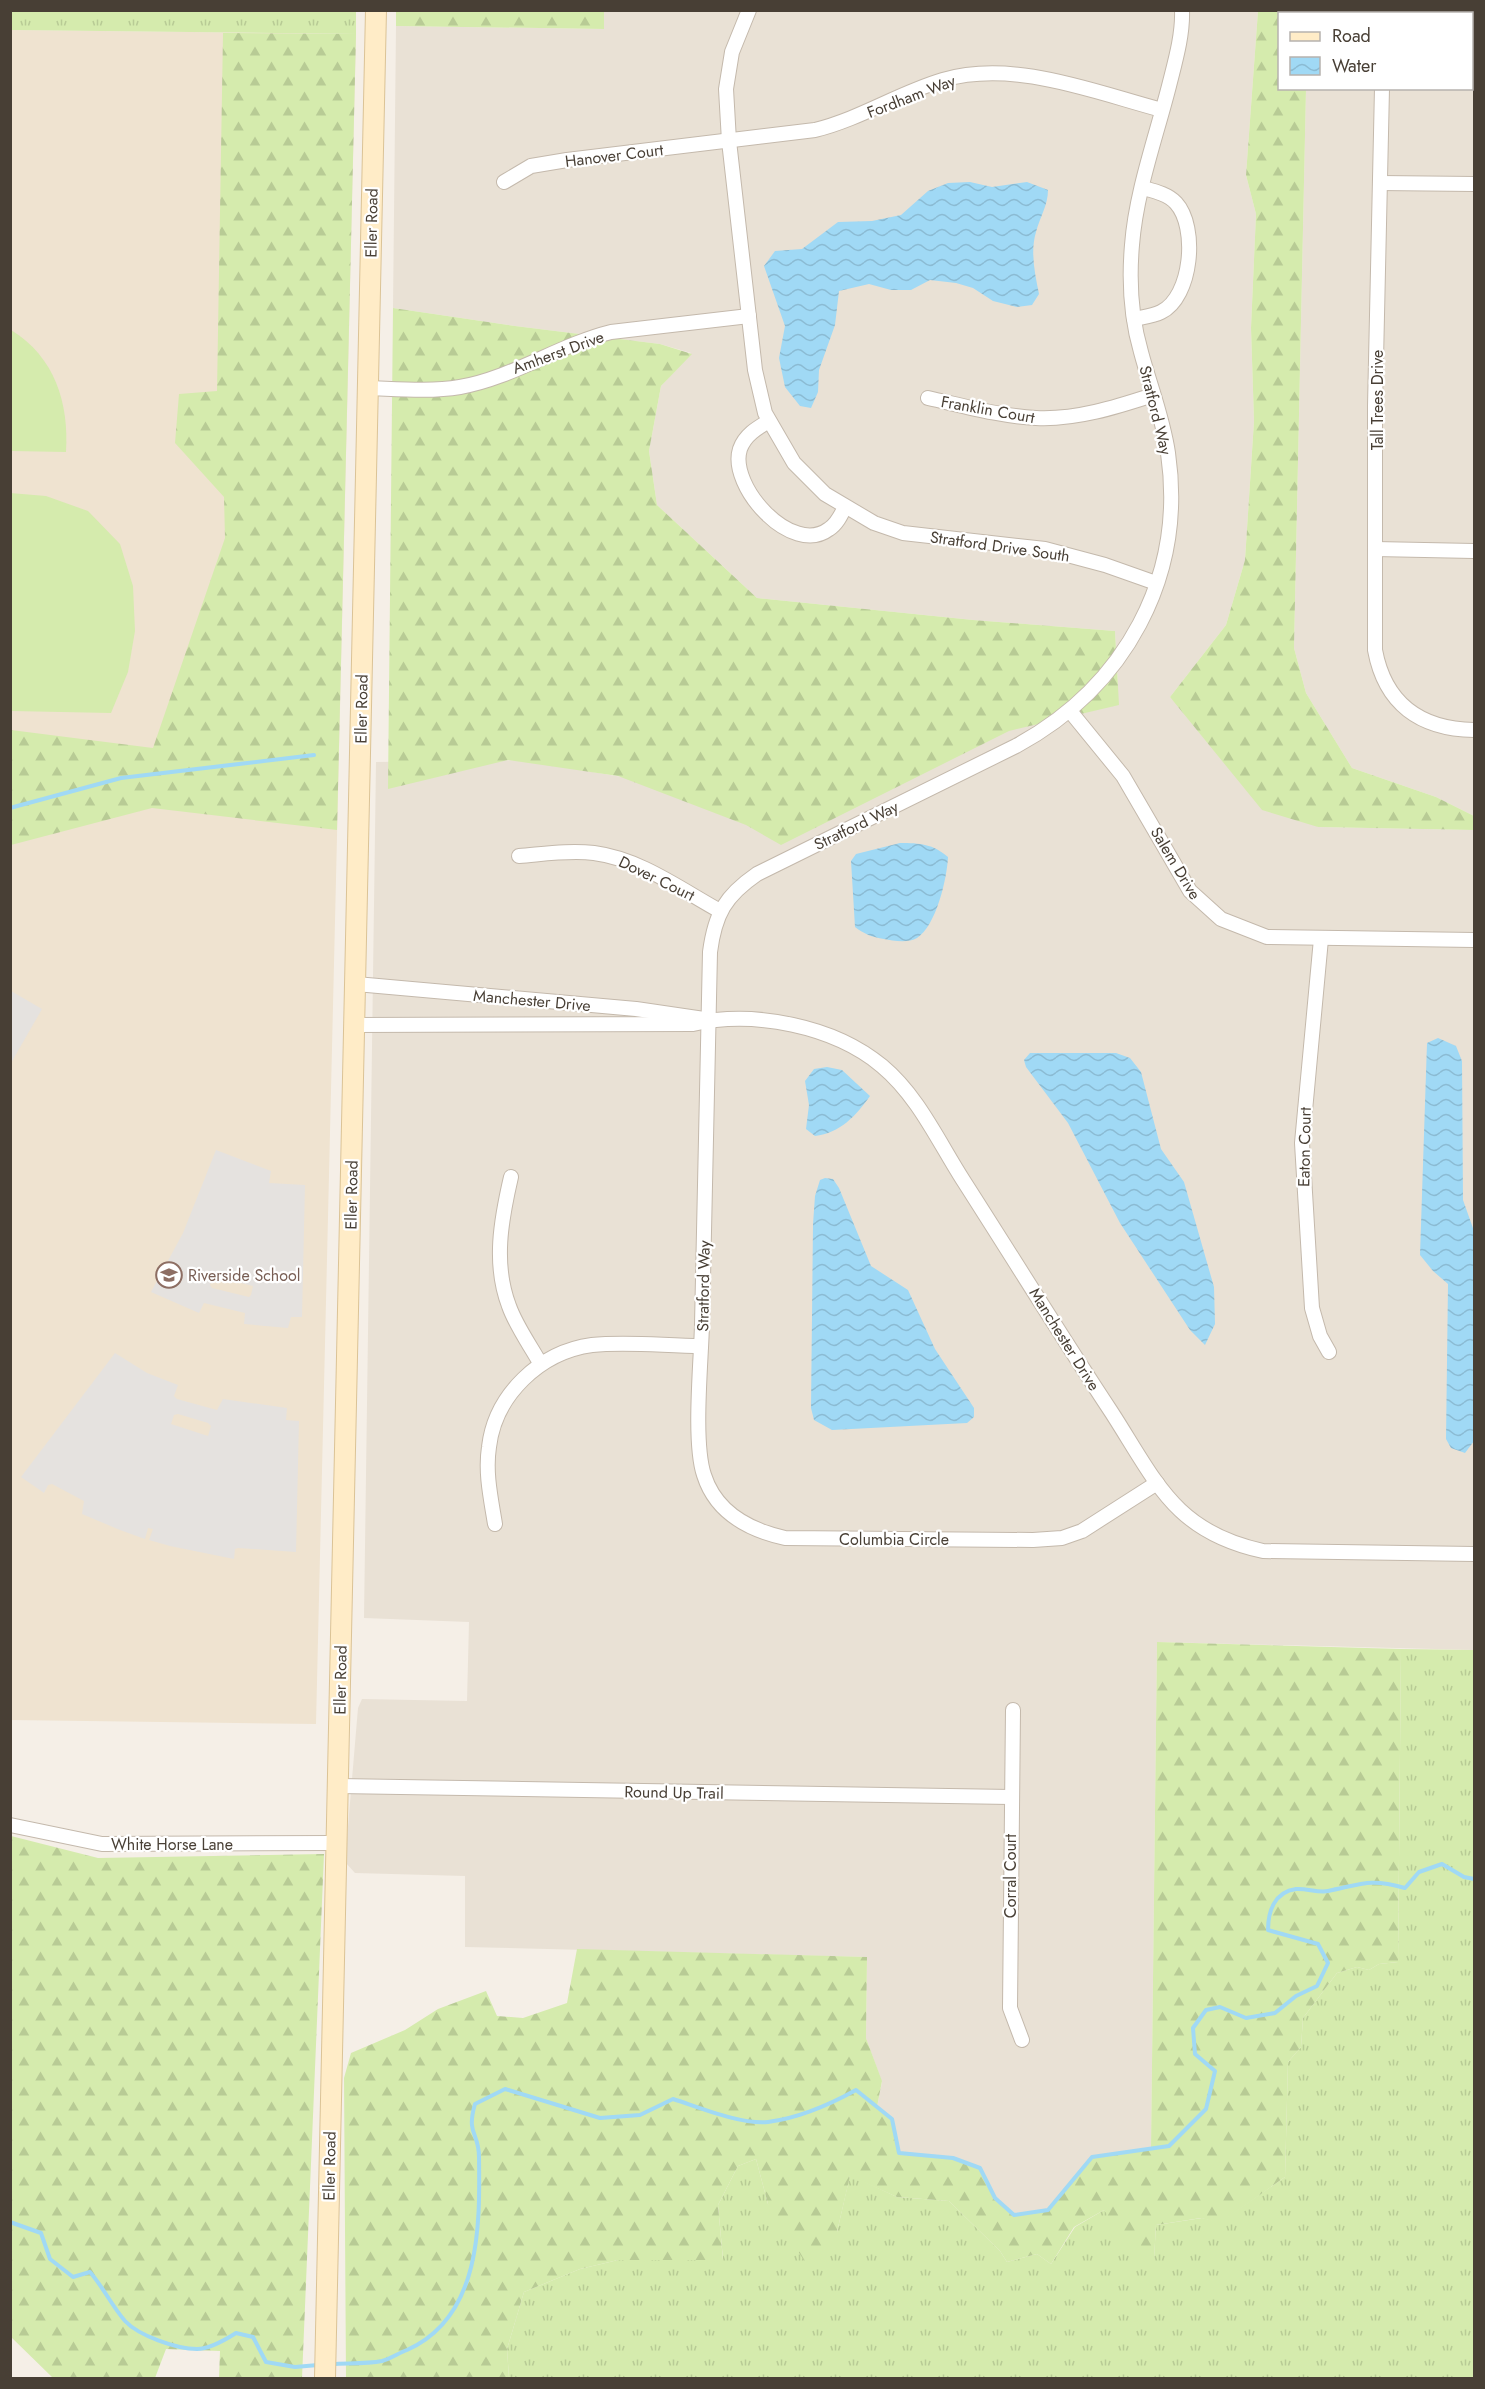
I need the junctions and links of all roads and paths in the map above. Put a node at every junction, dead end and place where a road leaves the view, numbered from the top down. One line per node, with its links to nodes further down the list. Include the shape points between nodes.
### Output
1 (376, 10): 13 (street, Eller Road)
2 (748, 10): 6 (street, Stratford Drive South, via 732,52 726,89)
3 (1182, 10): 5 (street, Stratford Way)
4 (1382, 90): 8 (street, Tall Trees Drive)
5 (1162, 110): 6 (street, Fordham Way, via 1031,77 985,72 943,80 843,123); 10 (street, Stratford Way)
6 (729, 141): 7 (street, Hanover Court, via 531,166); 11 (street, Stratford Drive South)
7 (504, 182)
8 (1380, 183): 9 (street); 18 (street, Tall Trees Drive)
9 (1474, 184)
10 (1143, 188): 12 (street, Stratford Way, via 1132,244 1130,286); 12 (street, via 1176,203 1188,231 1189,257 1183,284 1170,305 1161,312)
11 (749, 316): 13 (street, Amherst Drive, via 611,332 461,387); 16 (street, Stratford Drive South, via 755,370)
12 (1134, 319): 14 (street, Stratford Way)
13 (368, 388): 27 (street, Eller Road)
14 (1153, 395): 15 (street, Franklin Court, via 1093,412 1038,418 999,414); 20 (street, Stratford Way, via 1168,453 1171,489 1167,546)
15 (928, 398)
16 (769, 421): 17 (street, Stratford Drive South, via 794,463 825,494); 17 (street, via 746,437 738,458 744,482 760,506 787,529 812,535 828,530)
17 (845, 507): 20 (street, Stratford Drive South, via 903,533 1045,549)
18 (1375, 549): 19 (street); 22 (street, Tall Trees Drive, via 1375,650 1386,687 1400,704 1428,723)
19 (1474, 551)
20 (1156, 583): 21 (street, Stratford Way, via 1147,609 1118,660)
21 (1070, 711): 24 (street, Stratford Way, via 1016,746 757,874 741,885); 25 (street, Salem Drive, via 1122,776 1190,891 1203,906 1221,920 1256,934)
22 (1474, 730)
23 (519, 856): 24 (street, Dover Court, via 569,851 618,857)
24 (720, 911): 28 (street, Stratford Way, via 710,952)
25 (1321, 939): 26 (street, Salem Drive); 32 (street, Eaton Court, via 1302,1152 1312,1308)
26 (1474, 940)
27 (356, 984): 28 (street, Manchester Drive, via 636,1009); 29 (street, Eller Road)
28 (708, 1021): 29 (street, Manchester Drive); 31 (street, Stratford Way); 35 (street, Manchester Drive, via 779,1023 814,1030 851,1046 896,1080 916,1104)
29 (354, 1025): 39 (street, Eller Road)
30 (511, 1177): 33 (street, via 501,1229 501,1280 509,1307)
31 (701, 1346): 33 (street, via 591,1345); 34 (street, Stratford Way)
32 (1329, 1352)
33 (540, 1363): 36 (street, via 506,1399 492,1435 488,1465)
34 (700, 1416): 35 (street, Columbia Circle, via 704,1477 718,1502 734,1518 759,1533 785,1539 1062,1538 1082,1531)
35 (1157, 1483): 37 (street, Manchester Drive, via 1181,1513 1203,1530 1232,1544 1263,1551)
36 (495, 1524)
37 (1474, 1554)
38 (1013, 1710): 40 (street, Corral Court)
39 (338, 1786): 40 (street, Round Up Trail); 42 (street, Eller Road)
40 (1011, 1797): 43 (street, Corral Court, via 1010,2008)
41 (10, 1825): 42 (street, White Horse Lane, via 102,1844)
42 (336, 1843): 44 (street, Eller Road)
43 (1022, 2040)
44 (325, 2379)

